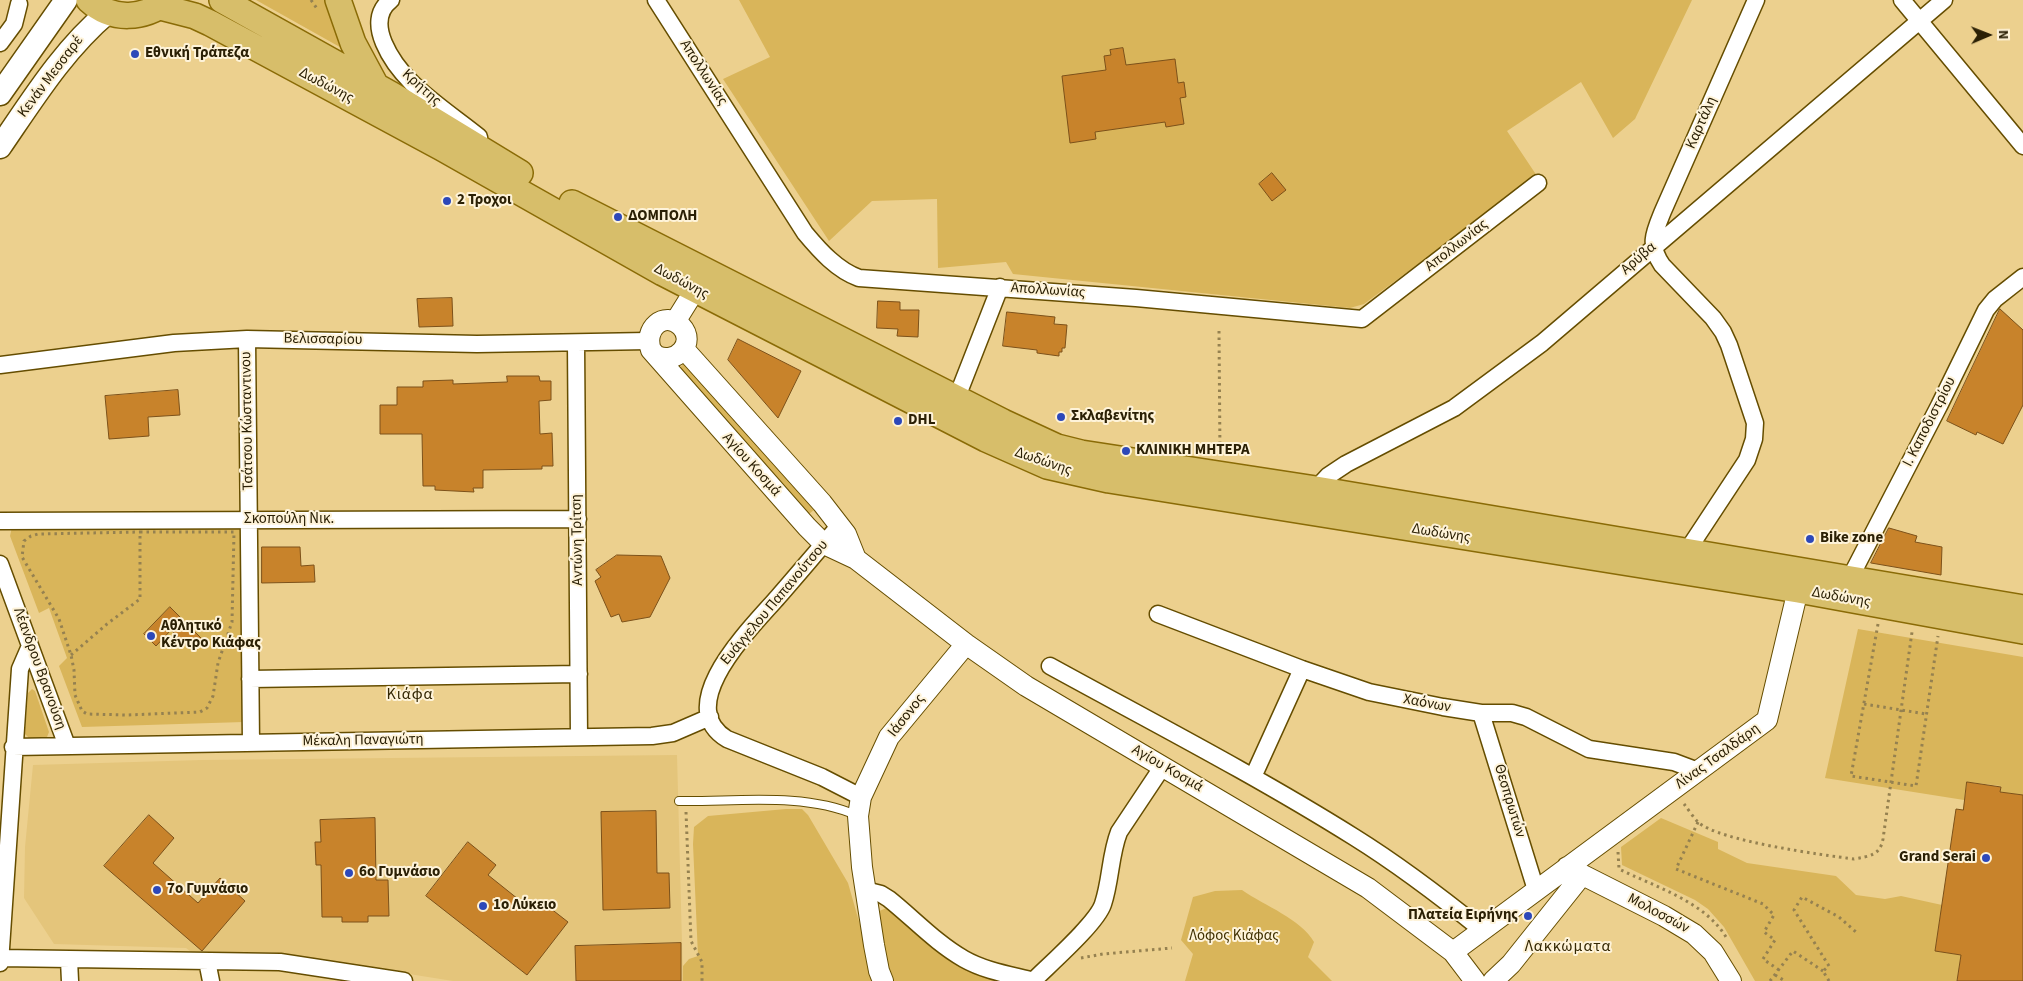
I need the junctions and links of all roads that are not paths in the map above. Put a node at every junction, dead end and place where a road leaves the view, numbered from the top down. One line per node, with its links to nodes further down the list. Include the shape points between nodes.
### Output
1 (66, 0): 15 (main road, Κενάν Μεσσαρέ)
2 (222, 0): 14 (main road, Δωδώνης)
3 (338, 0): 14 (main road, via 352,43)
4 (391, 0): 18 (street, Κρήτης, via 381,13 379,28 397,66 418,89 490,145)
5 (656, 0): 23 (street, Απολλωνίας, via 805,233 835,264 854,276 872,280)
6 (1756, 0): 20 (street, Καρτάλη, via 1663,211 1654,234)
7 (1902, 0): 12 (street)
8 (1944, 0): 12 (street, Αρύβα)
9 (19, 4): 13 (street, via 12,29)
10 (164, 4): 11 (main road, Δωδώνης, via 136,16); 22 (main road, Δωδώνης, via 210,23 442,148)
11 (98, 6): 17 (main road, Κενάν Μεσσαρέ, via 80,37)
12 (1919, 20): 16 (street); 20 (street, Αρύβα)
13 (0, 43)
14 (376, 86): 18 (main road, Δωδώνης)
15 (0, 94)
16 (2023, 146)
17 (0, 147)
18 (497, 160): 22 (main road, Δωδώνης)
19 (1538, 183): 23 (street, Απολλωνίας, via 1362,319)
20 (1653, 247): 31 (street, Αρύβα, via 1542,343 1462,402 1346,464 1328,476); 37 (street, via 1665,269 1723,332 1755,423 1747,460)
21 (2023, 276): 40 (street, Ι. Καποδιστρίου, via 1986,310)
22 (700, 281): 24 (street); 30 (main road, Δωδώνης); 41 (main road, Δωδώνης, via 994,443 1047,466 1110,480)
23 (1000, 287): 30 (street)
24 (676, 322): 27 (street, via 656,324 650,331); 28 (street, via 686,335)
25 (247, 339): 26 (street, Βελισσαρίου); 29 (street, Βελισσαρίου, via 174,343); 33 (street, Τσάτσου Κώσταντινου)
26 (576, 343): 27 (street, Βελισσαρίου); 32 (street, Αντώνη Τρίτση)
27 (653, 349): 28 (street, via 671,359); 36 (street, Αγίου Κοσμά, via 714,424)
28 (684, 349): 35 (street, Αγίου Κοσμά)
29 (0, 366)
30 (957, 397): 31 (main road, Δωδώνης, via 1023,432 1068,450)
31 (1316, 490): 37 (main road, Δωδώνης)
32 (578, 519): 33 (street, Σκοπούλη Νικ.); 49 (street, Αντώνη Τρίτση)
33 (249, 520): 34 (street, Σκοπούλη Νικ.); 50 (street, Τσάτσου Κώσταντινου)
34 (0, 521)
35 (840, 525): 36 (street, Ευάγγελου Παπανούτσου); 38 (street, Αγίου Κοσμά)
36 (824, 544): 38 (street, Αγίου Κοσμά); 52 (street, Ευάγγελου Παπανούτσου, via 726,659 711,690)
37 (1687, 551): 41 (main road, Δωδώνης)
38 (856, 559): 45 (street, Αγίου Κοσμά)
39 (0, 564): 46 (street, Λέανδρου Βρανούση)
40 (1850, 578): 41 (main road, Δωδώνης); 42 (main road, Δωδώνης)
41 (1800, 580): 44 (main road, Δωδώνης, via 1882,606); 58 (street, Λίνας Τσαλδάρη, via 1769,717)
42 (2023, 608)
43 (1158, 614): 48 (street, Χαόνων)
44 (2023, 631)
45 (966, 644): 57 (street, Αγίου Κοσμά, via 1026,686); 61 (street, Ιάσονος, via 889,737)
46 (30, 646): 55 (street, Λέανδρου Βρανούση); 56 (street, via 20,669)
47 (1050, 666): 59 (street)
48 (1302, 669): 51 (street, Χαόνων, via 1369,692); 59 (street)
49 (579, 674): 50 (street); 53 (street, Αντώνη Τρίτση)
50 (250, 678): 54 (street, Τσάτσου Κώσταντινου)
51 (1481, 713): 58 (street, Χαόνων, via 1512,713 1589,749 1674,762); 64 (street, Θεσπρωτών)
52 (710, 717): 53 (street, Μέκαλη Παναγιώτη, via 664,735); 61 (street, via 714,729 727,739 822,777)
53 (579, 737): 54 (street, Μέκαλη Παναγιώτη)
54 (251, 743): 55 (street, Μέκαλη Παναγιώτη)
55 (67, 746): 56 (street, Μέκαλη Παναγιώτη)
56 (13, 747): 67 (street)
57 (1163, 766): 66 (street, Αγίου Κοσμά, via 1368,888); 76 (street, via 1119,832 1100,912)
58 (1698, 771): 62 (street, Λίνας Τσαλδάρη)
59 (1253, 778): 65 (street, via 1354,837)
60 (682, 801): 61 (lane)
61 (859, 806): 63 (street)
62 (1575, 871): 64 (street); 71 (street); 78 (street, Μολοσσών, via 1694,934 1713,952)
63 (866, 890): 75 (street); 76 (street, via 889,898 965,960)
64 (1536, 890): 65 (street)
65 (1482, 930): 66 (street)
66 (1453, 952): 77 (street, Αγίου Κοσμά)
67 (0, 958): 68 (street); 70 (street)
68 (69, 960): 69 (street); 72 (street)
69 (207, 961): 73 (street); 74 (street, via 280,962)
70 (0, 963)
71 (1498, 980)
72 (70, 981)
73 (211, 981)
74 (404, 981)
75 (883, 981)
76 (1034, 981)
77 (1475, 981)
78 (1731, 981)

